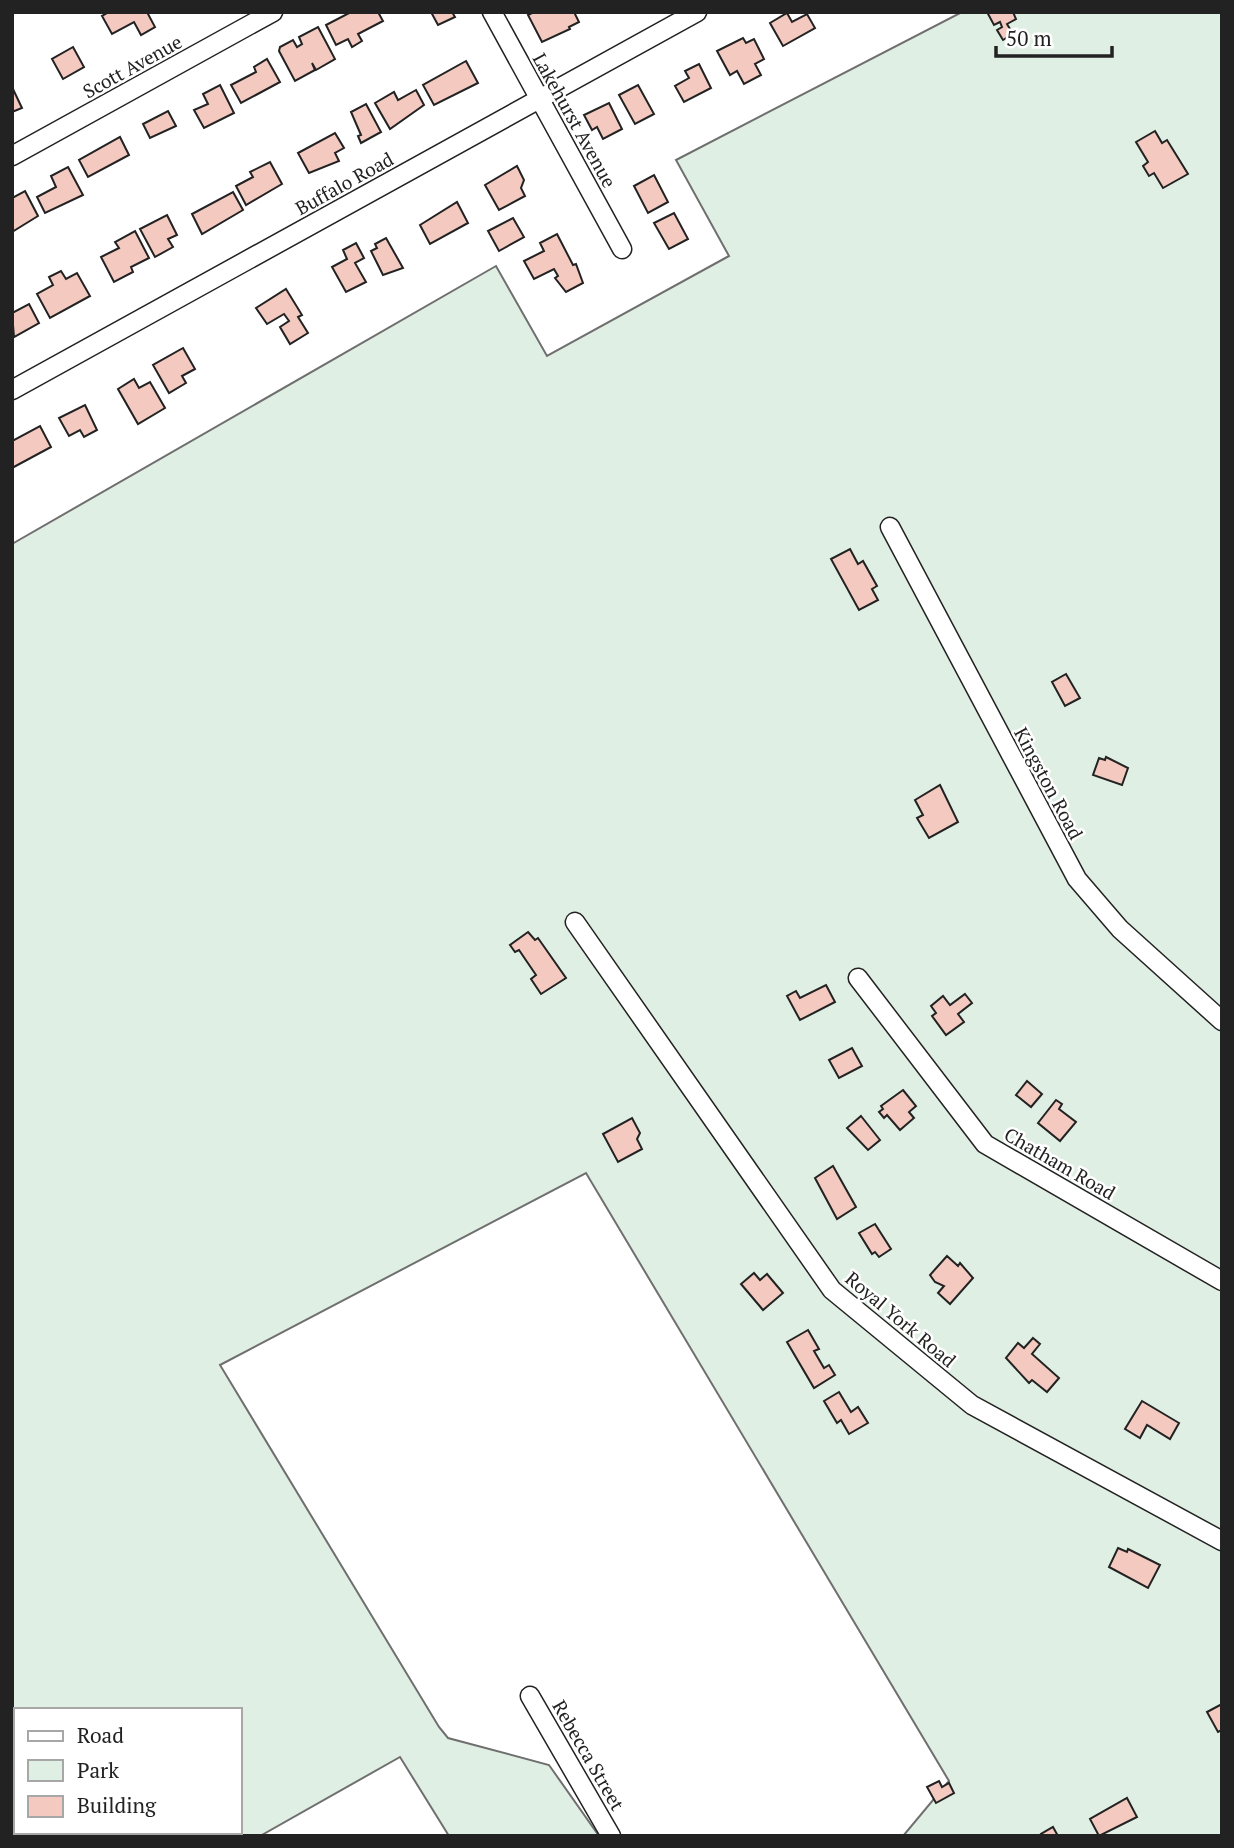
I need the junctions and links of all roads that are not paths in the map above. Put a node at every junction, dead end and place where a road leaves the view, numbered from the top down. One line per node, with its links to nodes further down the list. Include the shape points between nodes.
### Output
1 (273, 12): 5 (street, Scott Avenue)
2 (492, 12): 4 (street, Lakehurst Avenue)
3 (696, 12): 4 (street, Buffalo Road)
4 (539, 100): 6 (street, Lakehurst Avenue); 7 (street, Buffalo Road)
5 (12, 156)
6 (622, 249)
7 (12, 390)
8 (890, 527): 11 (street, Kingston Road, via 1077,879 1120,929)
9 (575, 922): 13 (street, Royal York Road, via 832,1290 972,1405)
10 (858, 978): 12 (street, Chatham Road, via 985,1144)
11 (1222, 1020)
12 (1222, 1281)
13 (1222, 1541)
14 (530, 1696): 15 (street, Rebecca Street)
15 (611, 1836)

